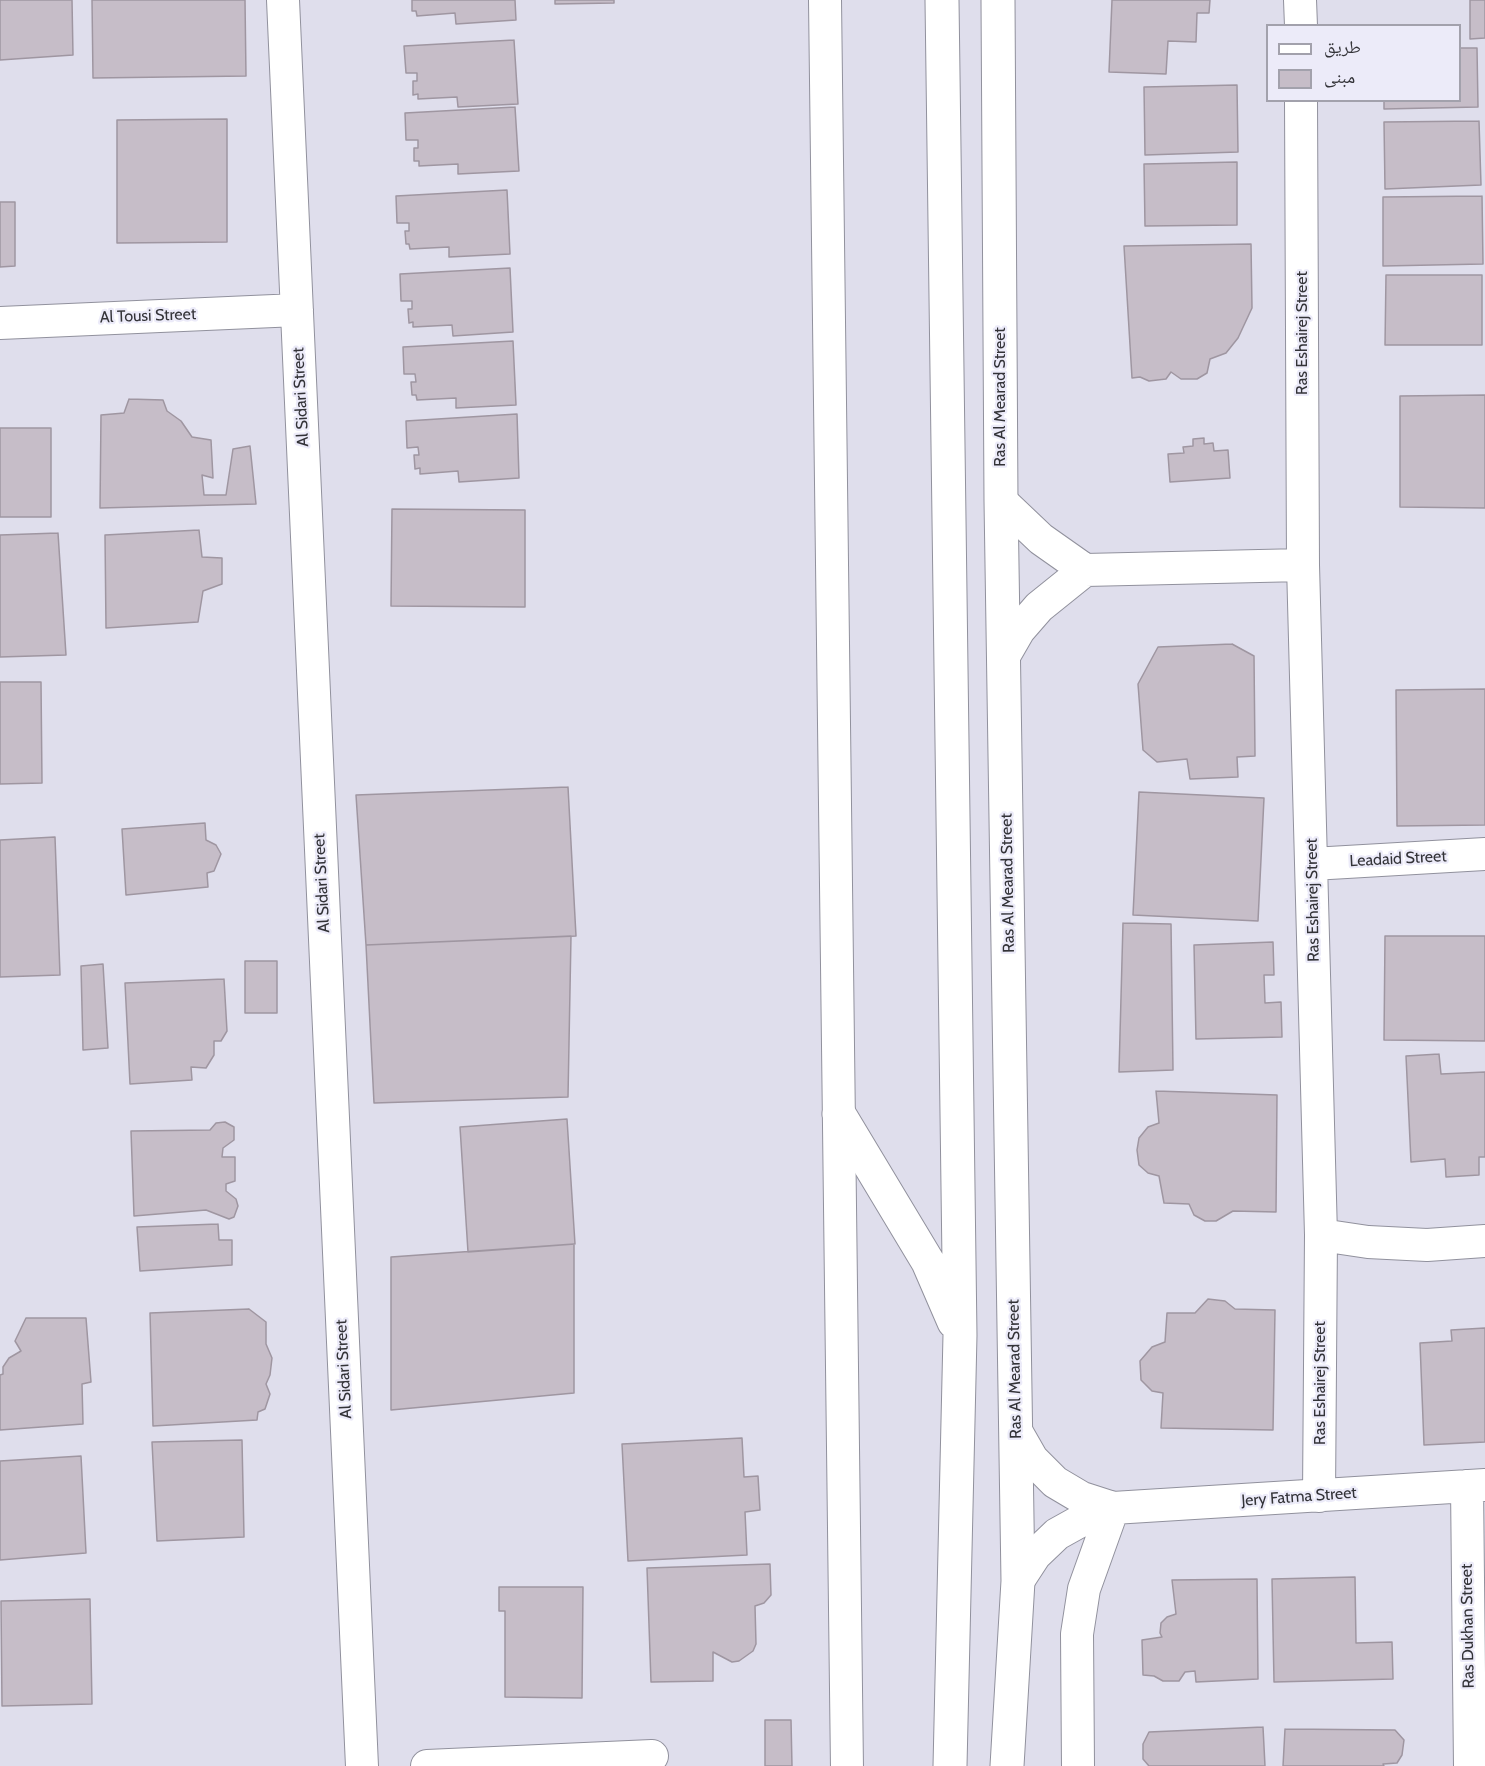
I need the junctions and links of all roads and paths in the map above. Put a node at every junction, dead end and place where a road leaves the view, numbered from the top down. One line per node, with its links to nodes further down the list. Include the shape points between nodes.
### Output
1 (283, 0): 8 (street, Al Sidari Street)
2 (825, 0): 16 (street)
3 (942, 0): 19 (street)
4 (998, 0): 10 (street, Ras Al Mearad Street)
5 (1300, 0): 6 (street)
6 (1300, 24)
7 (1301, 102): 11 (street, Ras Eshairej Street)
8 (297, 310): 9 (street, Al Tousi Street); 26 (street, Al Sidari Street)
9 (0, 322)
10 (1001, 501): 12 (street, via 1041,539); 13 (street, Ras Al Mearad Street)
11 (1303, 565): 12 (street); 15 (street, Ras Eshairej Street)
12 (1085, 570): 13 (street, via 1039,607)
13 (1004, 656): 20 (street, Ras Al Mearad Street)
14 (1485, 854): 15 (street, Leadaid Street)
15 (1312, 864): 17 (street, Ras Eshairej Street)
16 (839, 1114): 19 (street, via 928,1262); 28 (street)
17 (1320, 1235): 18 (street, via 1427,1245); 22 (street, Ras Eshairej Street)
18 (1485, 1241)
19 (960, 1335): 29 (street)
20 (1016, 1431): 23 (street, Jery Fatma Street, via 1032,1459 1055,1482 1082,1498); 24 (street, Ras Al Mearad Street)
21 (1476, 1486): 22 (street, Jery Fatma Street); 32 (street, Ras Dukhan Street)
22 (1319, 1496): 23 (street, Jery Fatma Street)
23 (1113, 1508): 24 (street, Jery Fatma Street, via 1058,1534 1035,1555); 31 (street, via 1084,1589 1077,1634)
24 (1018, 1581): 30 (street, Ras Al Mearad Street)
25 (652, 1756): 27 (street)
26 (362, 1766)
27 (427, 1766)
28 (848, 1766)
29 (950, 1766)
30 (1007, 1766)
31 (1078, 1766)
32 (1470, 1766)

